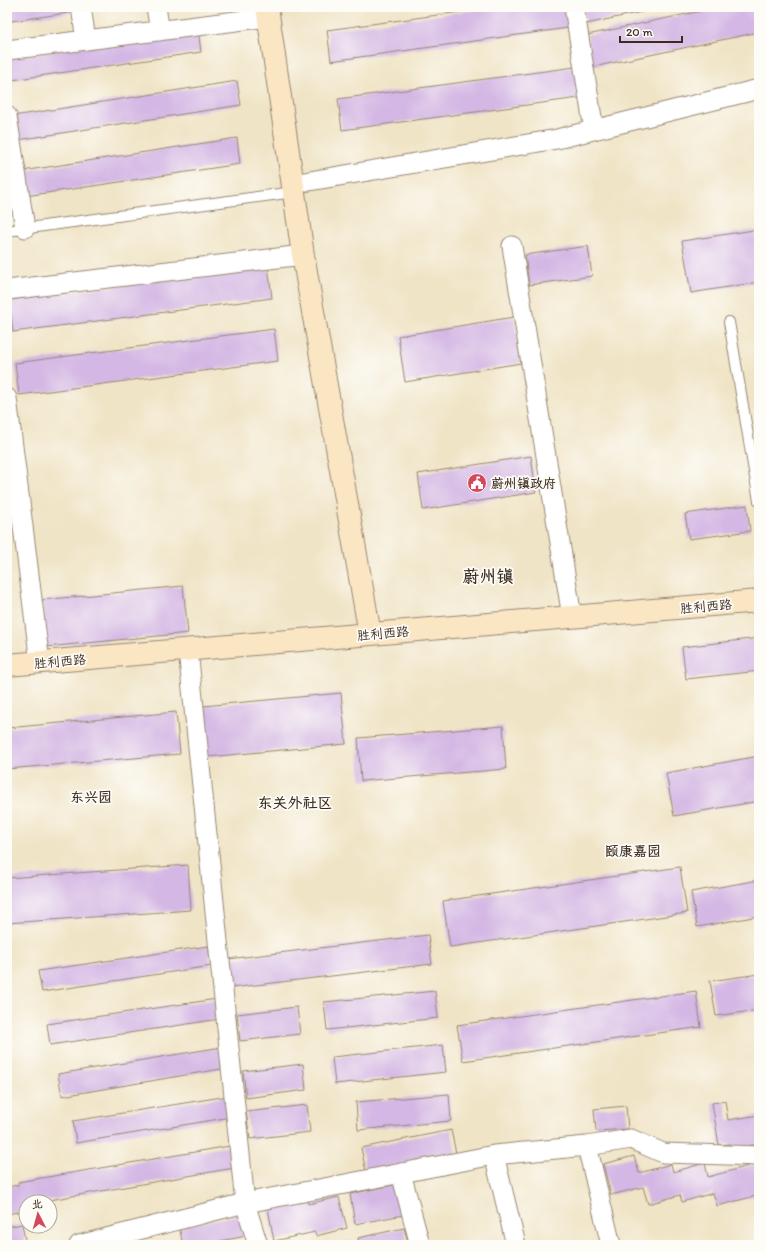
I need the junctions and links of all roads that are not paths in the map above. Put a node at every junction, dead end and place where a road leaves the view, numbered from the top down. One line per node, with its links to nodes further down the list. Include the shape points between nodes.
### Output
1 (81, 7): 6 (street)
2 (156, 7): 5 (street)
3 (574, 7): 10 (street)
4 (267, 12): 5 (street); 11 (main road)
5 (160, 31): 6 (street)
6 (86, 40): 7 (street)
7 (7, 48)
8 (759, 89): 10 (street)
9 (7, 116): 12 (street)
10 (594, 130): 11 (street)
11 (293, 188): 12 (lane); 15 (main road)
12 (26, 228): 13 (lane)
13 (7, 231)
14 (512, 246): 21 (street)
15 (303, 255): 16 (street); 22 (main road)
16 (7, 290)
17 (729, 322): 19 (lane)
18 (7, 398): 24 (street)
19 (759, 501)
20 (759, 601): 21 (main road, 胜利西路)
21 (572, 617): 22 (main road, 胜利西路)
22 (370, 634): 23 (main road, 胜利西路)
23 (188, 650): 24 (main road, 胜利西路); 30 (street)
24 (40, 662): 25 (main road, 胜利西路)
25 (7, 665)
26 (587, 1146): 27 (street); 28 (street, via 631,1139 663,1153); 35 (street)
27 (494, 1155): 29 (street); 34 (street)
28 (759, 1156)
29 (402, 1173): 30 (street); 33 (street)
30 (246, 1203): 31 (street); 32 (street)
31 (79, 1245)
32 (258, 1245)
33 (420, 1245)
34 (516, 1245)
35 (612, 1245)

